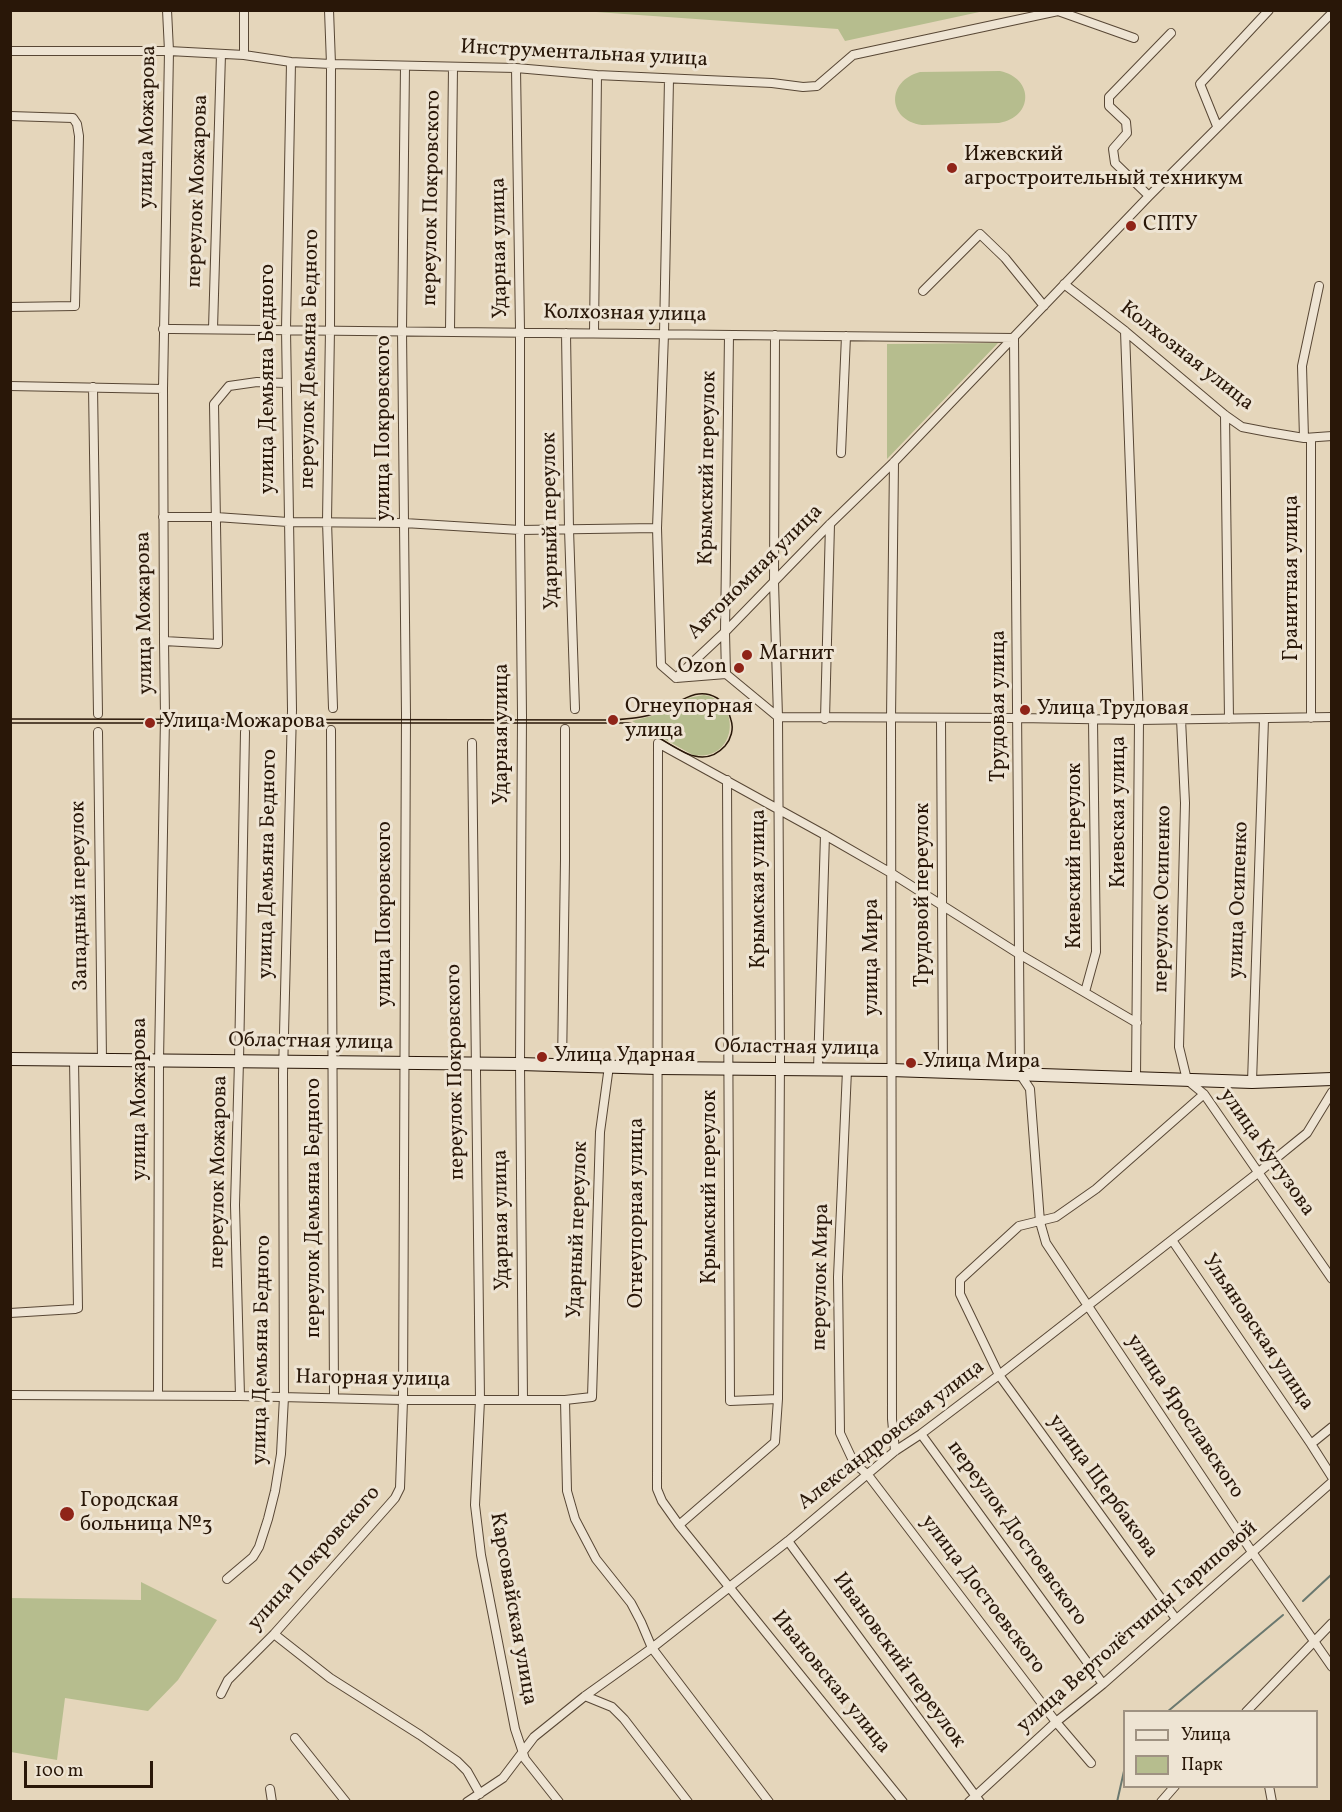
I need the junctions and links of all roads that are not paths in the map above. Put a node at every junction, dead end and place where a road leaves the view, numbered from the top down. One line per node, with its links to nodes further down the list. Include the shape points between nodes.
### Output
1 (167, 10): 9 (street, улица Можарова)
2 (244, 10): 11 (street)
3 (329, 10): 13 (street, переулок Демьяна Бедного)
4 (1269, 10): 20 (street, via 1200,84)
5 (1332, 13): 20 (street, Автономная улица)
6 (1171, 33): 21 (street, via 1109,97 1109,106 1126,122 1127,133 1113,149 1114,163)
7 (1134, 38): 18 (street, Инструментальная улица, via 1058,11 853,55 818,86)
8 (10, 51): 9 (street, Инструментальная улица)
9 (169, 51): 10 (street, Инструментальная улица); 27 (street, улица Можарова)
10 (221, 54): 11 (street, Инструментальная улица); 28 (street, переулок Можарова)
11 (244, 55): 12 (street, Инструментальная улица)
12 (291, 62): 13 (street, Инструментальная улица); 29 (street, улица Демьяна Бедного)
13 (331, 64): 14 (street, Инструментальная улица); 30 (street, переулок Демьяна Бедного)
14 (405, 66): 15 (street, Инструментальная улица); 31 (street, улица Покровского)
15 (453, 67): 16 (street, Инструментальная улица); 32 (street, переулок Покровского)
16 (516, 68): 17 (street, Инструментальная улица); 33 (street, Ударная улица)
17 (597, 75): 18 (street, Инструментальная улица); 36 (street)
18 (669, 79): 37 (street)
19 (10, 116): 26 (street, via 73,118 79,136 75,306)
20 (1217, 126): 21 (street, Автономная улица)
21 (1149, 196): 22 (street, Автономная улица)
22 (1064, 284): 25 (street, Автономная улица); 34 (street, Колхозная улица)
23 (1319, 286): 48 (street, Гранитная улица, via 1302,366)
24 (923, 291): 25 (street, via 980,234)
25 (1044, 306): 41 (street, Автономная улица)
26 (10, 307)
27 (164, 328): 28 (street, Колхозная улица); 45 (street, улица Можарова)
28 (213, 329): 29 (street, Колхозная улица)
29 (286, 329): 30 (street, Колхозная улица); 42 (street, улица Демьяна Бедного)
30 (330, 329): 31 (street, Колхозная улица); 53 (street, переулок Демьяна Бедного)
31 (402, 330): 32 (street, Колхозная улица); 55 (street, улица Покровского)
32 (450, 330): 33 (street, Колхозная улица)
33 (520, 330): 35 (street, Колхозная улица); 59 (street, Ударная улица)
34 (1125, 331): 46 (street, Колхозная улица); 79 (street, Киевская улица)
35 (566, 333): 36 (street, Колхозная улица); 58 (street, Ударный переулок)
36 (594, 333): 37 (street, Колхозная улица)
37 (663, 334): 38 (street, Колхозная улица); 57 (street)
38 (729, 335): 39 (street, Колхозная улица); 61 (street, Крымский переулок)
39 (775, 335): 40 (street, Колхозная улица); 60 (street, Крымская улица)
40 (846, 336): 41 (street, Колхозная улица); 49 (street)
41 (1014, 338): 50 (street, Автономная улица); 73 (street, Трудовая улица)
42 (286, 383): 52 (street, via 229,386 214,404); 54 (street, улица Демьяна Бедного)
43 (10, 386): 44 (street)
44 (93, 387): 45 (street); 67 (street)
45 (163, 389): 51 (street, улица Можарова)
46 (1225, 415): 48 (street, Колхозная улица, via 1242,427); 76 (street)
47 (1332, 436): 48 (street, Колхозная улица)
48 (1307, 438): 74 (street, Гранитная улица)
49 (841, 453)
50 (894, 462): 56 (street, Автономная улица); 71 (street, улица Мира)
51 (163, 517): 52 (street); 62 (street, улица Можарова)
52 (216, 517): 54 (street); 62 (street, via 218,644)
53 (327, 521): 54 (street); 55 (street); 65 (street, переулок Демьяна Бедного)
54 (288, 522): 98 (street, улица Демьяна Бедного, via 292,710)
55 (404, 523): 59 (street); 100 (street, улица Покровского)
56 (830, 524): 60 (street, Автономная улица); 70 (street)
57 (657, 528): 58 (street); 64 (street, via 661,665)
58 (568, 529): 59 (street); 66 (street, Ударный переулок)
59 (519, 530): 102 (street, Ударная улица)
60 (774, 582): 61 (street, Автономная улица); 68 (street, Крымская улица)
61 (724, 632): 63 (street, Крымский переулок); 64 (street, Автономная улица)
62 (164, 641): 96 (street, улица Можарова)
63 (726, 674): 64 (street, Автономная улица); 68 (street)
64 (676, 678)
65 (333, 708)
66 (575, 709)
67 (98, 714)
68 (778, 717): 70 (street); 86 (street, Крымская улица)
69 (1332, 717): 74 (street)
70 (825, 718): 71 (street)
71 (891, 718): 72 (street); 88 (street, улица Мира)
72 (941, 718): 73 (street); 89 (street, Трудовой переулок)
73 (1018, 718): 78 (street); 90 (street, Трудовая улица)
74 (1311, 718): 77 (street)
75 (1181, 719): 76 (street); 79 (street); 115 (street, переулок Осипенко, via 1185,803 1179,1047)
76 (1228, 719): 77 (street)
77 (1264, 719): 116 (street, улица Осипенко)
78 (1093, 720): 79 (street); 91 (street, Киевский переулок, via 1096,952)
79 (1139, 720): 92 (street, Киевская улица)
80 (565, 729): 103 (street)
81 (331, 730): 99 (street, переулок Демьяна Бедного)
82 (98, 732): 95 (street, Западный переулок)
83 (245, 732): 97 (street, переулок Можарова)
84 (472, 743): 101 (street, переулок Покровского)
85 (727, 780): 86 (street); 105 (street, Крымский переулок); 106 (street, Огнеупорная улица, via 658,744)
86 (777, 809): 87 (street); 107 (street, Крымская улица)
87 (825, 835): 88 (street); 108 (street)
88 (891, 873): 89 (street); 110 (street, улица Мира)
89 (943, 907): 90 (street); 111 (street, Трудовой переулок)
90 (1019, 954): 91 (street); 112 (street, Трудовая улица)
91 (1085, 992): 92 (street)
92 (1137, 1023): 113 (street, Киевская улица)
93 (10, 1059): 94 (main road, Областная улица)
94 (74, 1060): 95 (main road, Областная улица); 125 (street, via 78,1308)
95 (102, 1060): 96 (main road, Областная улица)
96 (159, 1061): 97 (main road, Областная улица); 128 (street, улица Можарова)
97 (239, 1061): 98 (main road, Областная улица); 129 (street, переулок Можарова, via 235,1205)
98 (283, 1061): 99 (main road, Областная улица); 130 (street, улица Демьяна Бедного)
99 (332, 1063): 100 (main road, Областная улица); 132 (street, переулок Демьяна Бедного)
100 (403, 1064): 101 (main road, Областная улица); 135 (street, улица Покровского)
101 (475, 1064): 102 (main road, Областная улица); 136 (street, переулок Покровского)
102 (520, 1064): 103 (main road, Областная улица); 133 (street, Ударная улица)
103 (562, 1066): 104 (main road, Областная улица)
104 (609, 1066): 106 (main road, Областная улица); 131 (street, Ударный переулок, via 600,1132)
105 (729, 1067): 106 (main road, Областная улица); 107 (main road, Областная улица); 134 (street, Крымский переулок, via 730,1401)
106 (657, 1068): 145 (street, Огнеупорная улица, via 656,1483 662,1501)
107 (780, 1068): 108 (main road, Областная улица); 134 (street, Крымская улица)
108 (818, 1069): 109 (main road, Областная улица)
109 (847, 1070): 110 (main road, Областная улица); 142 (street, переулок Мира, via 838,1277 840,1432 854,1463)
110 (891, 1070): 111 (main road, Областная улица); 141 (street, улица Мира)
111 (944, 1071): 112 (main road, Областная улица)
112 (1020, 1074): 113 (main road, Областная улица); 121 (street, улица Ярославского, via 1030,1089)
113 (1136, 1078): 115 (main road, Областная улица)
114 (1332, 1079): 116 (main road, Областная улица)
115 (1187, 1080): 116 (main road, Областная улица); 118 (street, улица Кутузова)
116 (1252, 1082)
117 (1332, 1092): 119 (street, Александровская улица)
118 (1204, 1094): 120 (street, улица Кутузова); 121 (street, улица Щербакова, via 1096,1189)
119 (1328, 1106): 120 (street, Александровская улица, via 1307,1132)
120 (1259, 1172): 122 (street, Александровская улица); 123 (street, улица Кутузова)
121 (1040, 1222): 124 (street, улица Ярославского, via 1046,1243); 126 (street, улица Щербакова, via 1020,1226 960,1280 960,1294)
122 (1172, 1240): 124 (street, Александровская улица); 140 (street, Ульяновская улица)
123 (1332, 1279)
124 (1088, 1306): 126 (street, Александровская улица); 147 (street, улица Ярославского)
125 (10, 1313)
126 (999, 1375): 139 (street, Александровская улица); 150 (street, улица Щербакова)
127 (10, 1395): 128 (street, Нагорная улица)
128 (158, 1395): 129 (street, Нагорная улица)
129 (240, 1396): 130 (street, Нагорная улица)
130 (284, 1397): 132 (street, Нагорная улица); 148 (street, улица Демьяна Бедного, via 281,1454 268,1519 253,1557)
131 (592, 1397): 137 (street, Нагорная улица)
132 (334, 1398): 135 (street, Нагорная улица)
133 (523, 1399): 136 (street, Нагорная улица); 137 (street, Нагорная улица)
134 (778, 1399): 145 (street, Крымская улица, via 775,1442)
135 (403, 1400): 136 (street, Нагорная улица); 152 (street, улица Покровского, via 402,1465 396,1498)
136 (480, 1400): 162 (street, Карсовайская улица, via 475,1505 481,1555)
137 (565, 1400): 154 (street, via 567,1491 574,1519 596,1559 631,1603)
138 (1332, 1427): 140 (street)
139 (921, 1434): 141 (street, Александровская улица); 156 (street, переулок Достоевского)
140 (1311, 1444): 143 (street, Ульяновская улица)
141 (895, 1451): 142 (street, Александровская улица)
142 (868, 1475): 146 (street, Александровская улица); 160 (street, улица Достоевского)
143 (1332, 1477)
144 (1332, 1482): 147 (street, улица Вертолётчицы Гариповой)
145 (680, 1525): 149 (street, Огнеупорная улица)
146 (788, 1541): 149 (street, Александровская улица); 167 (street, Ивановский переулок)
147 (1252, 1552): 150 (street, улица Вертолётчицы Гариповой); 153 (street, улица Ярославского)
148 (226, 1579)
149 (729, 1587): 154 (street, Александровская улица); 174 (street, Ивановская улица)
150 (1176, 1619): 156 (street, улица Вертолётчицы Гариповой)
151 (1332, 1623): 153 (street)
152 (274, 1634): 157 (street, улица Покровского, via 228,1680); 166 (street, via 330,1678 457,1761)
153 (1313, 1642): 155 (street, улица Ярославского); 159 (street)
154 (652, 1648): 158 (street, Александровская улица); 173 (street)
155 (1332, 1667)
156 (1102, 1684): 160 (street, улица Вертолётчицы Гариповой)
157 (221, 1694)
158 (585, 1696): 162 (street, Александровская улица); 172 (street, via 612,1707 624,1719)
159 (1248, 1710)
160 (1056, 1722): 163 (street, улица Достоевского); 167 (street, улица Вертолётчицы Гариповой)
161 (295, 1738): 170 (street)
162 (522, 1751): 166 (street, Александровская улица, via 503,1778); 171 (street, Карсовайская улица)
163 (1091, 1763)
164 (1173, 1788): 175 (street)
165 (270, 1789): 169 (street)
166 (480, 1794): 168 (street, Александровская улица)
167 (975, 1800)
168 (471, 1801)
169 (272, 1802)
170 (346, 1802)
171 (559, 1802)
172 (688, 1802)
173 (769, 1802)
174 (903, 1802)
175 (1161, 1802)

